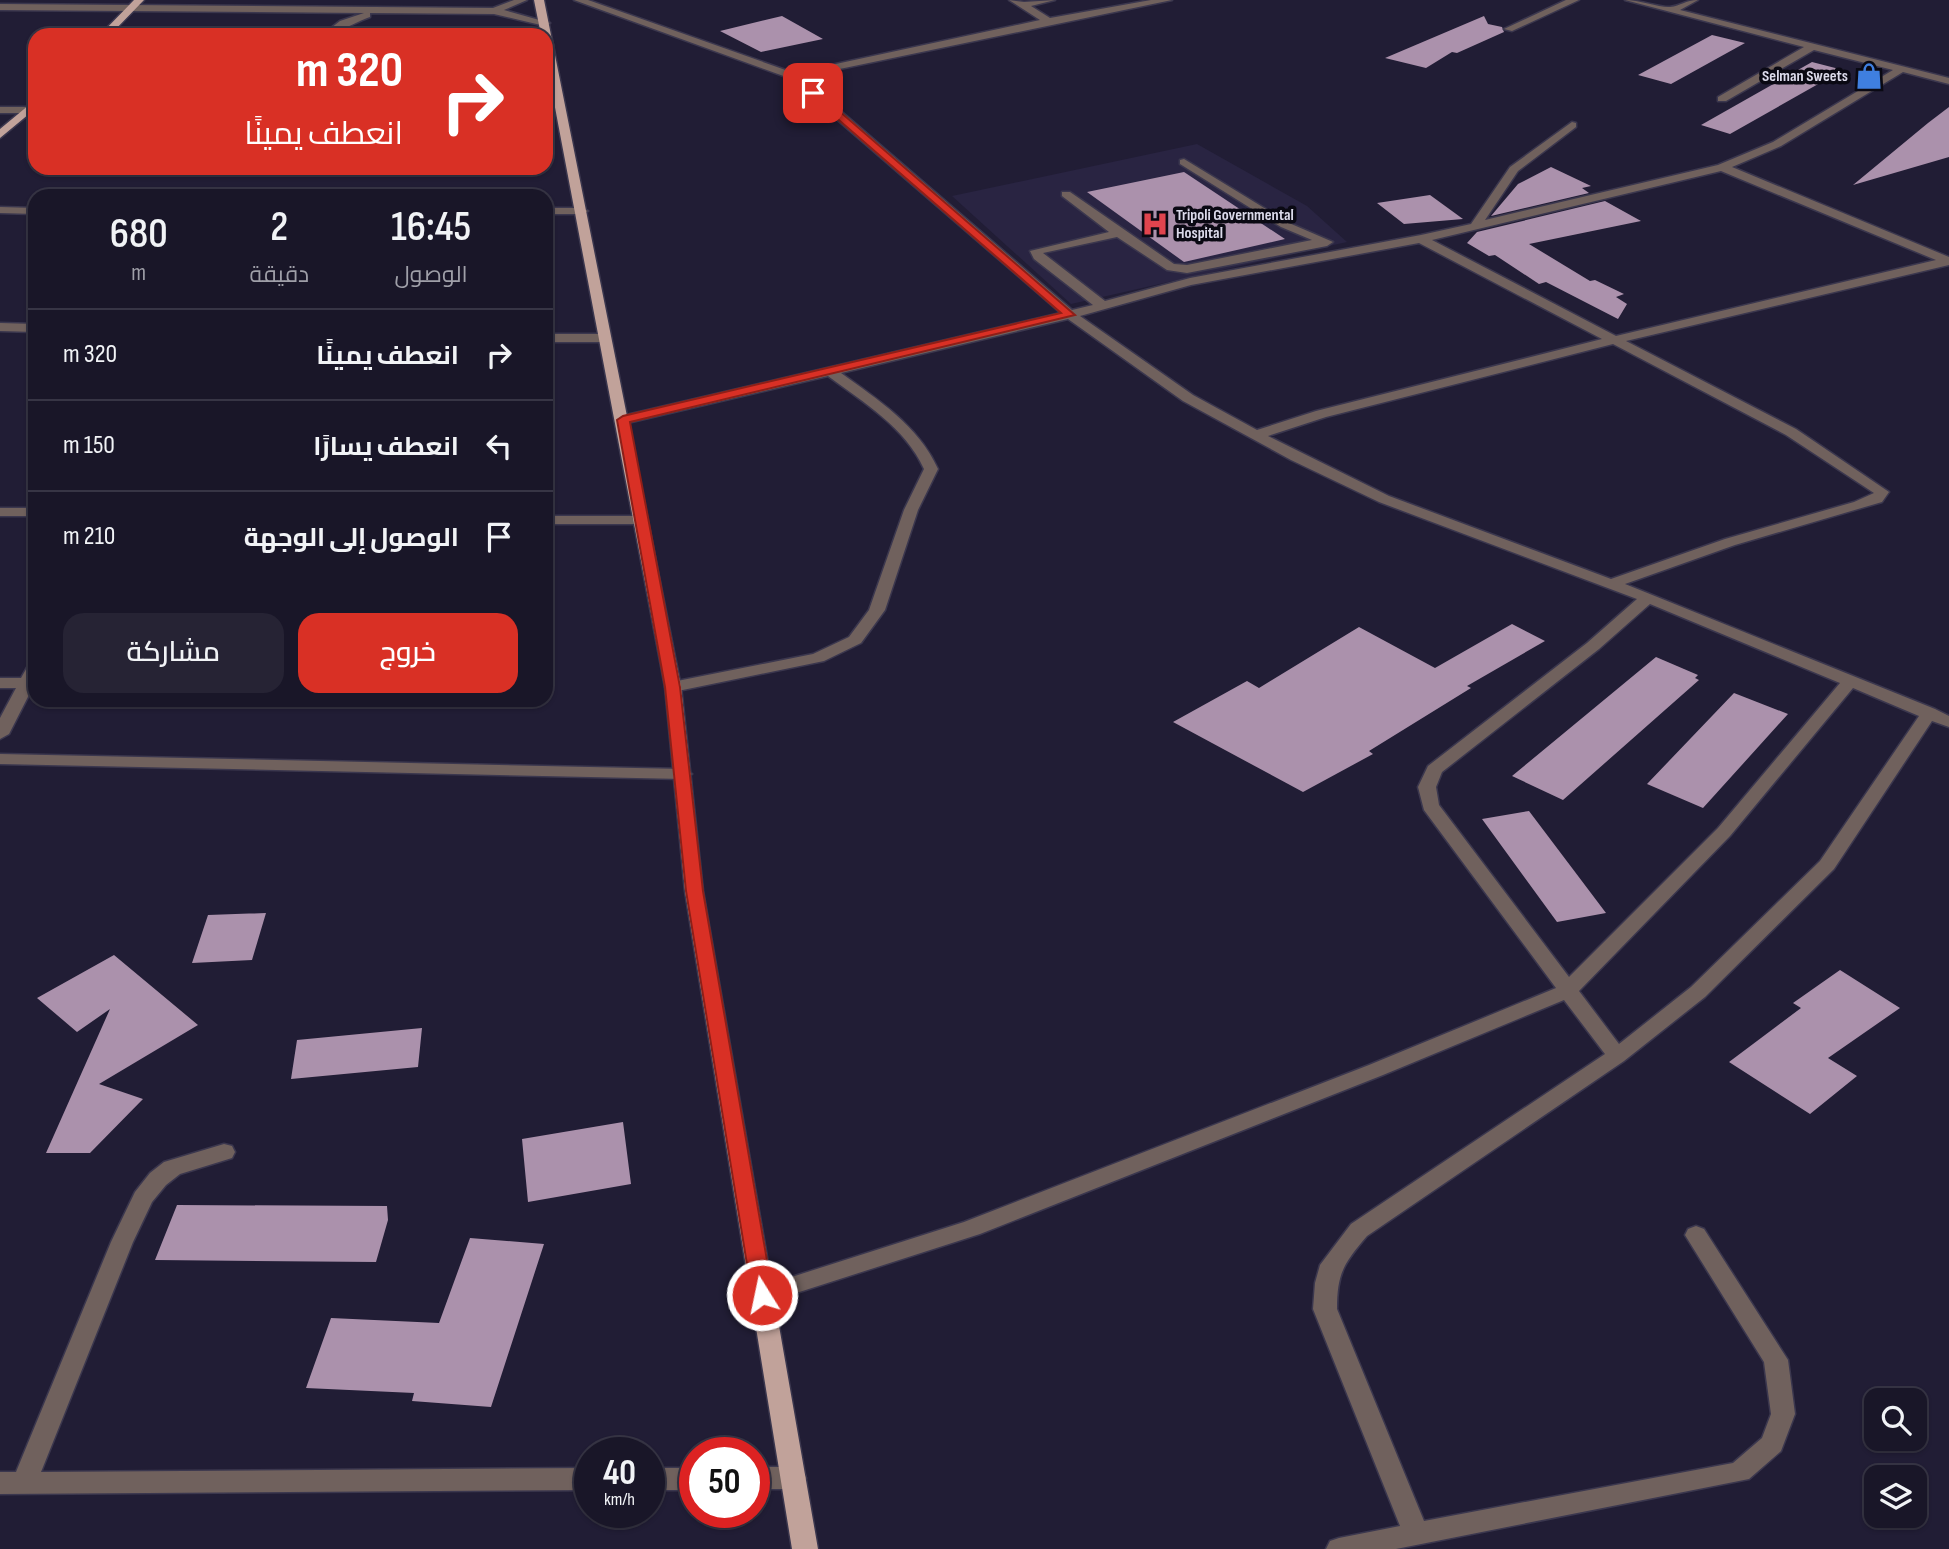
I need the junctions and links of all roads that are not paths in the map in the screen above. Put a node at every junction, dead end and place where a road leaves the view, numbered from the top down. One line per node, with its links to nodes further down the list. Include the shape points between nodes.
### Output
1 (61, 0): 14 (street)
2 (522, 0): 16 (street)
3 (539, 0): 19 (main road)
4 (579, 0): 27 (street)
5 (1014, 0): 12 (street)
6 (1050, 0): 12 (street)
7 (1167, 0): 18 (street)
8 (1574, 0): 23 (street)
9 (1630, 0): 17 (street)
10 (1693, 0): 17 (street)
11 (136, 4): 14 (street); 15 (street); 20 (main road)
12 (1024, 5): 18 (street)
13 (0, 7): 14 (street)
14 (52, 8)
15 (387, 10): 16 (street); 21 (street)
16 (494, 11): 19 (street)
17 (1670, 11): 24 (street)
18 (1048, 21): 27 (street)
19 (545, 23): 22 (main road)
20 (112, 28)
21 (336, 28)
22 (546, 28)
23 (1509, 29)
24 (1812, 47): 26 (street); 29 (street)
25 (553, 64): 41 (main road)
26 (1900, 70): 28 (street); 36 (street, via 1777,144)
27 (793, 76): 49 (street)
28 (1949, 81)
29 (1722, 99)
30 (28, 108): 31 (street)
31 (0, 110)
32 (28, 112): 34 (main road)
33 (1572, 125): 42 (street, via 1514,169)
34 (0, 135)
35 (1184, 162): 45 (street, via 1285,225)
36 (1722, 167): 42 (street); 47 (street)
37 (1066, 194): 43 (street)
38 (0, 210): 39 (street)
39 (28, 211)
40 (553, 211): 41 (street)
41 (582, 211): 53 (main road)
42 (1475, 226): 44 (street)
43 (1119, 233): 45 (street, via 1178,269); 48 (street, via 1035,253)
44 (1421, 239): 46 (street); 54 (street)
45 (1325, 241): 46 (street)
46 (1349, 251): 48 (street, via 1201,279)
47 (1948, 261): 54 (street)
48 (1103, 306): 49 (street)
49 (1070, 315): 55 (street); 57 (street, via 1188,398)
50 (0, 327): 51 (street)
51 (28, 328)
52 (553, 338): 53 (street)
53 (605, 338): 56 (main road)
54 (1611, 339): 57 (street); 62 (street, via 1791,432 1882,492 1877,499 1730,542)
55 (830, 371): 56 (street); 68 (street, via 913,440 926,453 931,469 911,510 877,610 855,640 818,658)
56 (623, 420): 61 (main road)
57 (1256, 435): 62 (street, via 1384,499)
58 (0, 512): 59 (street)
59 (28, 512)
60 (553, 520): 61 (street)
61 (640, 520): 68 (main road)
62 (1611, 584): 63 (street)
63 (1648, 598): 67 (street); 74 (street, via 1434,770 1427,787 1430,806)
64 (28, 676): 66 (street)
65 (28, 681): 71 (street)
66 (0, 682)
67 (1849, 683): 69 (street); 74 (street, via 1724,832)
68 (673, 687): 73 (main road)
69 (1929, 713): 70 (street); 75 (street, via 1827,865 1699,992)
70 (1949, 723)
71 (0, 734)
72 (0, 759): 73 (street)
73 (682, 774): 78 (main road, via 694,891)
74 (1567, 991): 75 (street); 78 (street, via 972,1228)
75 (1617, 1056): 83 (street, via 1359,1230 1334,1260 1325,1280 1325,1309)
76 (224, 1152): 82 (street, via 172,1168 143,1198)
77 (1696, 1234): 83 (street, via 1776,1360 1783,1414 1772,1444 1740,1472)
78 (762, 1295): 80 (main road)
79 (770, 1478): 80 (street)
80 (794, 1478): 84 (main road)
81 (574, 1479): 82 (street)
82 (12, 1483)
83 (1416, 1534): 85 (street)
84 (805, 1549)
85 (1339, 1549)

